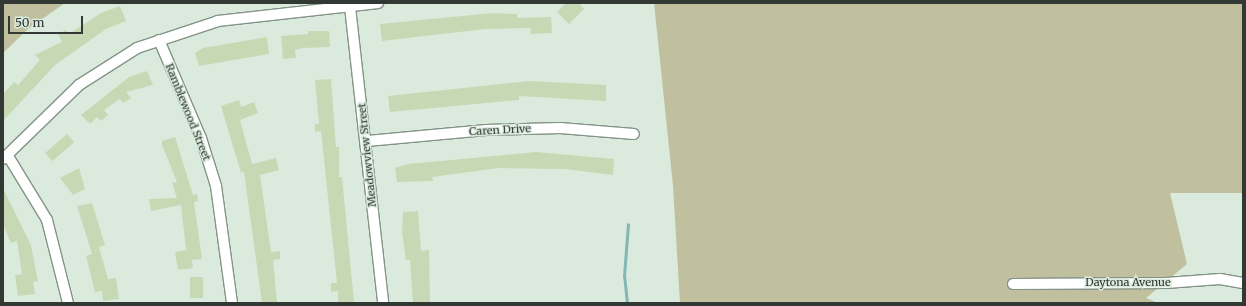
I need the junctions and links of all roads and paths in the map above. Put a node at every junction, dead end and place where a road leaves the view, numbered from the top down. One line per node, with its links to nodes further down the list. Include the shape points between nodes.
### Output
1 (378, 3): 2 (street)
2 (350, 7): 3 (street, via 218,21); 5 (street, Meadowview Street)
3 (159, 40): 6 (street, via 137,48 79,85); 10 (street, Ramblewood Street, via 201,138 216,186)
4 (634, 134): 5 (street, Caren Drive, via 560,128 486,130)
5 (367, 141): 11 (street, Meadowview Street)
6 (5, 158): 9 (street, via 47,220)
7 (1243, 282): 8 (street, Daytona Avenue, via 1220,279 1166,283)
8 (1013, 284)
9 (68, 303)
10 (232, 303)
11 (383, 303)

